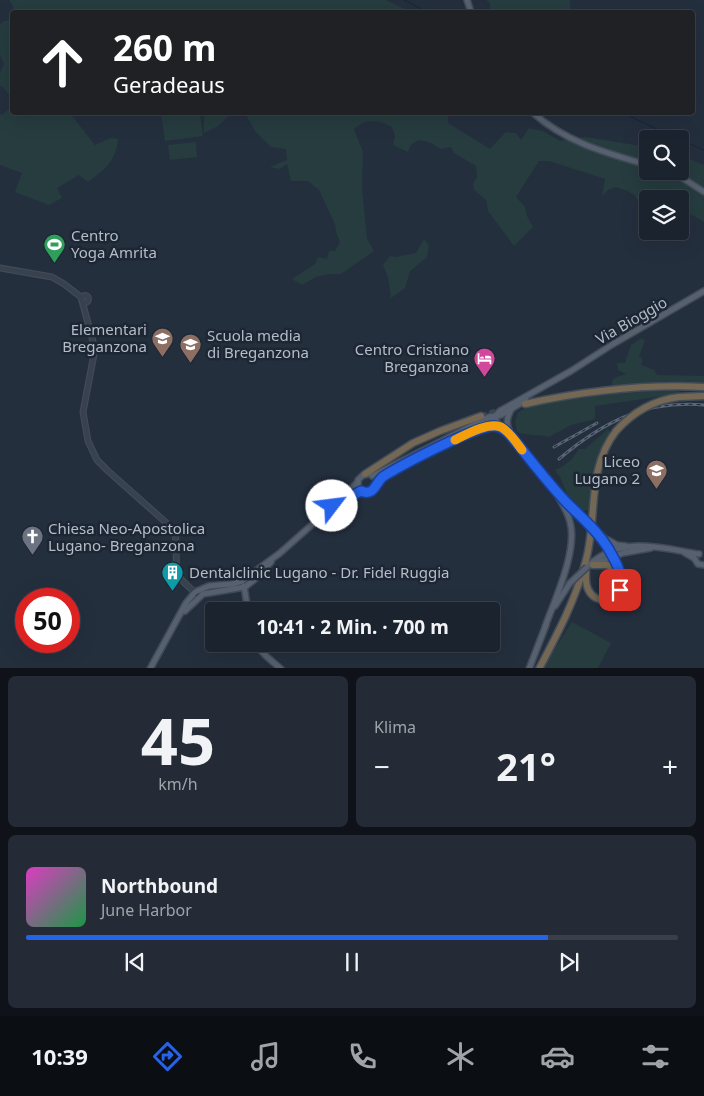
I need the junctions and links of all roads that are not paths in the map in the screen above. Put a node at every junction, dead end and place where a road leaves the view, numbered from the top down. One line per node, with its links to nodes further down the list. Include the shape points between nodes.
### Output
1 (536, 115): 2 (main road, via 578,142)
2 (639, 162)
3 (686, 180): 4 (main road)
4 (704, 192)
5 (0, 268): 37 (street, via 52,277 82,299 95,349 84,400 86,438 103,465 171,527 175,533 178,573)
6 (704, 291): 7 (main road, Via Bioggio)
7 (570, 371): 11 (main road, Via Bioggio); 13 (main road, Via Bioggio)
8 (704, 387): 10 (highway, via 617,389)
9 (704, 396): 32 (highway, bridge, via 659,401 640,410 627,419 605,447 597,469)
10 (525, 404)
11 (512, 409): 13 (main road, Via Bioggio); 16 (main road, via 507,426)
12 (482, 416): 17 (highway, via 413,443)
13 (495, 416): 14 (main road); 15 (main road, Via Bioggio); 16 (main road); 17 (main road, Via Bioggio, via 377,475)
14 (503, 428): 15 (main road, via 490,426); 16 (main road)
15 (460, 438): 19 (main road, Via Bioggio, via 390,472)
16 (513, 439): 20 (main road)
17 (369, 475): 18 (main road, Via Bioggio, via 361,476); 19 (main road)
18 (358, 482): 21 (main road); 22 (main road, Via Bioggio)
19 (376, 483): 21 (main road, Via Bioggio, via 371,492)
20 (552, 487): 23 (main road, bridge); 39 (main road, via 568,515 572,540)
21 (361, 491): 22 (main road, Via Bioggio)
22 (332, 506): 28 (main road, Via Bioggio)
23 (595, 530): 24 (main road); 29 (main road)
24 (605, 539): 25 (main road, via 617,545); 29 (main road)
25 (634, 546): 26 (main road); 29 (main road)
26 (663, 547): 27 (main road); 29 (main road)
27 (678, 550): 30 (main road); 31 (main road)
28 (280, 552): 35 (main road, Via Bioggio); 36 (main road, Via Bioggio)
29 (612, 554): 32 (main road); 34 (highway)
30 (701, 554): 31 (main road)
31 (696, 560): 33 (main road)
32 (589, 564): 34 (highway, via 610,566); 34 (highway, via 586,586 598,600 609,600 619,593 622,582); 39 (main road, bridge, via 559,598); 44 (highway)
33 (704, 565)
34 (619, 572)
35 (242, 581): 36 (main road); 37 (main road, via 209,586)
36 (245, 587): 37 (main road); 38 (main road)
37 (197, 594): 41 (main road, via 186,603)
38 (247, 602)
39 (545, 627): 43 (main road)
40 (262, 652): 42 (main road)
41 (150, 668)
42 (281, 668)
43 (529, 668)
44 (539, 668)

